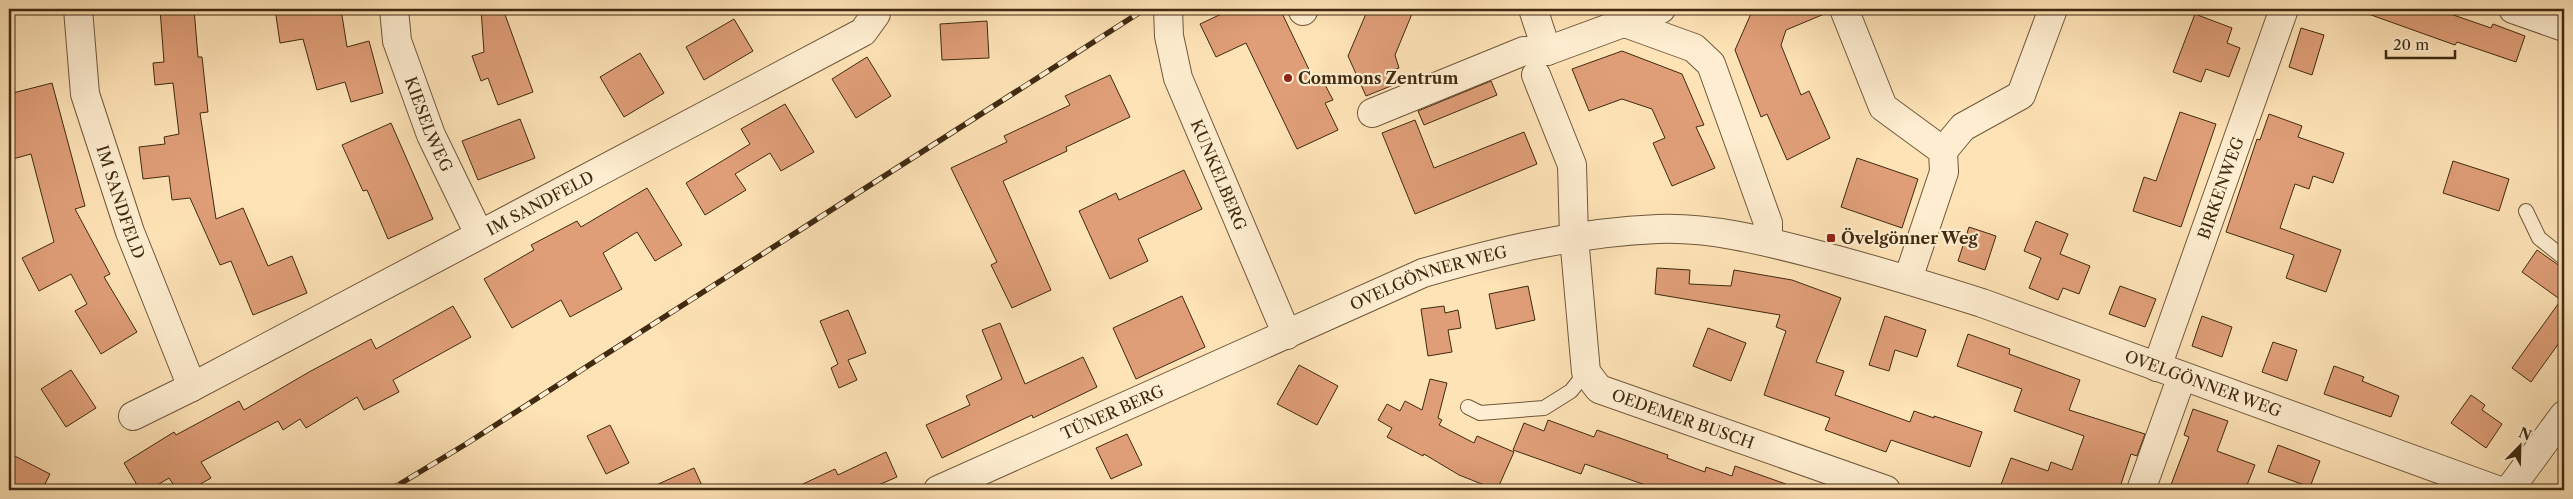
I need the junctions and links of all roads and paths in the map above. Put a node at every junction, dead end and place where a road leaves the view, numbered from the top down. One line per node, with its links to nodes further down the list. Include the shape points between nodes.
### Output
1 (78, 9): 25 (street, IM SANDFELD, via 85,94 130,232)
2 (394, 9): 17 (street, KIESELWEG, via 397,42 431,135)
3 (876, 9): 17 (street, IM SANDFELD, via 863,32)
4 (1168, 9): 22 (street, KUNKELBERG, via 1169,36 1178,78)
5 (1533, 9): 13 (street)
6 (1661, 9): 11 (street)
7 (1844, 9): 15 (street, via 1884,107)
8 (2053, 9): 15 (street, via 2021,95 1963,127)
9 (2284, 9): 23 (street, BIRKENWEG)
10 (2513, 9): 12 (street)
11 (1625, 22): 13 (street); 19 (street, via 1694,48 1711,64 1768,223)
12 (2564, 27)
13 (1541, 63): 14 (street, via 1524,51); 18 (street, via 1572,165)
14 (1372, 113)
15 (1943, 150): 21 (street, via 1944,172)
16 (2526, 211): 20 (lane, via 2539,238)
17 (479, 234): 25 (street, IM SANDFELD)
18 (1574, 237): 19 (street, OVELGÖNNER WEG, via 1658,229 1714,232); 22 (street, OVELGÖNNER WEG, via 1490,254 1423,273); 24 (street)
19 (1768, 242): 21 (street, OVELGÖNNER WEG)
20 (2564, 258)
21 (1908, 279): 23 (street, OVELGÖNNER WEG)
22 (1287, 335): 29 (street, TÜNER BERG)
23 (2169, 371): 31 (street); 32 (street, OVELGÖNNER WEG)
24 (1586, 372): 26 (lane, via 1571,391 1544,408 1480,413); 30 (street, OEDEMER BUSCH, via 1599,389)
25 (192, 387): 28 (street, IM SANDFELD)
26 (1468, 407)
27 (2564, 415): 33 (street)
28 (133, 416)
29 (938, 490)
30 (1886, 490)
31 (2141, 490)
32 (2497, 490)
33 (2509, 490)

